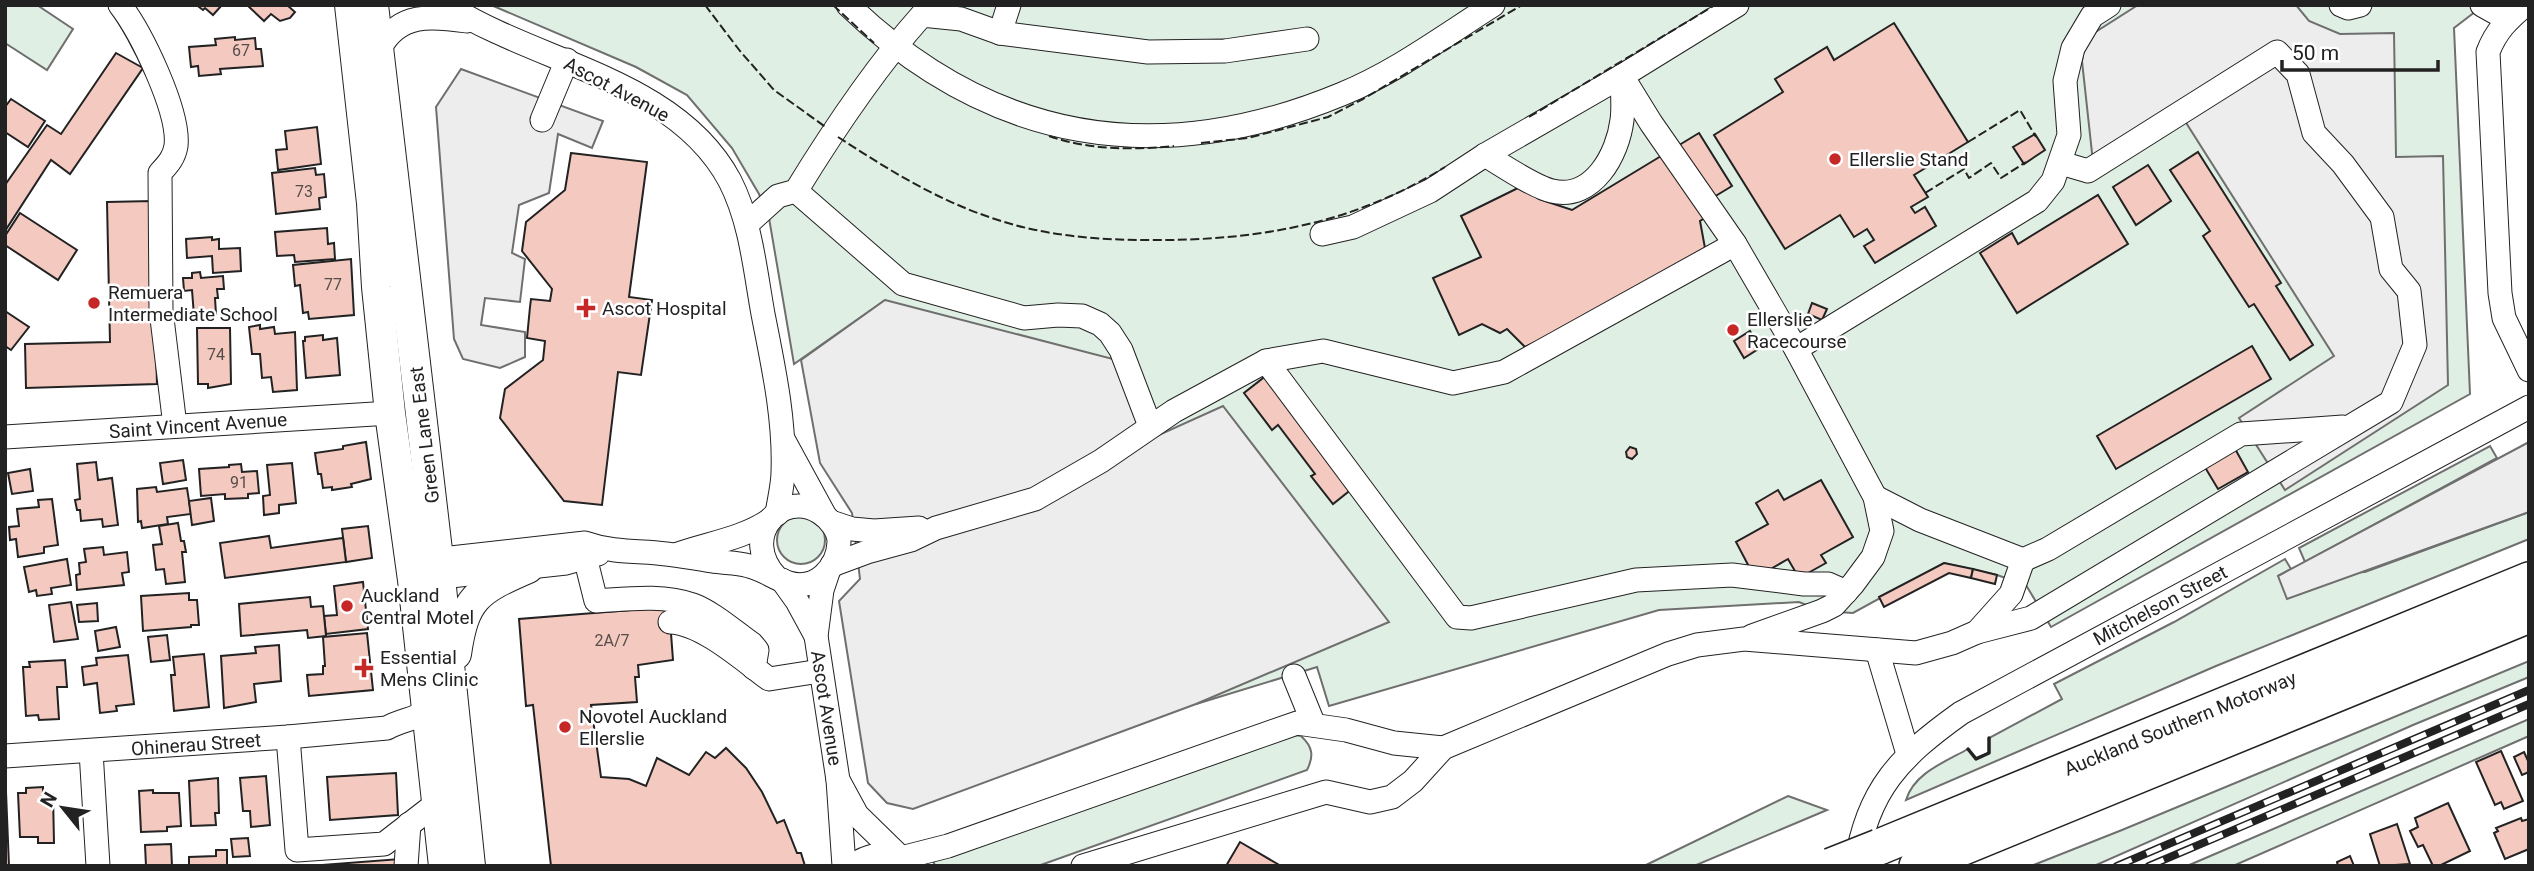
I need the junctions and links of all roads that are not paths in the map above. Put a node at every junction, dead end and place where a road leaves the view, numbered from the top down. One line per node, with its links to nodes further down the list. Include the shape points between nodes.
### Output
1 (120, 5): 33 (street, via 149,55 175,128 172,160 160,173 161,310)
2 (350, 5): 32 (main road, Green Lane East)
3 (373, 5): 18 (main road, Green Lane East)
4 (447, 5): 14 (street, Ascot Avenue)
5 (848, 5): 17 (street)
6 (1009, 5): 15 (street)
7 (1493, 5): 17 (street, via 1343,94 1252,124 1186,134 1100,134 1055,126 982,100)
8 (1737, 5): 20 (street)
9 (2109, 5): 23 (street, via 2092,16 2073,48 2065,81 2069,135)
10 (2341, 5): 11 (street)
11 (2360, 5)
12 (2482, 5): 13 (street)
13 (2516, 12): 30 (street, via 2488,52 2500,293 2504,318)
14 (474, 22): 18 (street, Ascot Avenue, via 413,19); 19 (street, Ascot Avenue)
15 (1000, 33): 16 (street, via 1148,52 1225,51); 17 (street, via 961,19 922,15)
16 (1307, 39)
17 (894, 46): 24 (street)
18 (380, 48): 48 (main road, Green Lane East)
19 (567, 60): 21 (street); 25 (street, Ascot Avenue, via 642,98 705,145 730,181)
20 (1622, 76): 22 (street); 22 (street, via 1622,120 1611,160 1591,183 1568,194 1549,191); 27 (street)
21 (542, 120)
22 (1485, 155): 26 (street, via 1430,191 1353,228)
23 (2060, 163): 28 (street, via 2037,201); 35 (street, via 2088,171 2277,52 2298,74 2314,133 2382,217 2390,269 2409,291 2415,345 2391,402)
24 (796, 191): 25 (street, via 778,196); 34 (street, via 902,284 1024,318 1082,316 1100,324 1121,350)
25 (747, 224): 37 (street, Ascot Avenue)
26 (1322, 234)
27 (1735, 244): 28 (street); 29 (street, via 1504,372 1453,383 1323,351)
28 (1796, 349): 38 (street)
29 (1266, 361): 34 (street); 51 (street, via 1457,617 1471,618 1636,580 1732,575 1828,584)
30 (2529, 370)
31 (2529, 407): 67 (street, Mitchelson Street, via 1961,713)
32 (390, 413): 33 (street, Saint Vincent Avenue); 48 (main road, Green Lane East)
33 (175, 426): 36 (street, Saint Vincent Avenue)
34 (1150, 426): 41 (street, via 1035,499)
35 (2350, 426): 45 (street, via 2241,434); 54 (street, via 2031,618)
36 (5, 437)
37 (782, 437): 39 (street, Ascot Avenue, via 783,473); 40 (street, Ascot Avenue)
38 (1875, 498): 45 (street); 51 (street, via 1882,531 1873,557)
39 (773, 517): 40 (street, via 800,506); 43 (street, via 734,538); 49 (street, via 760,543 766,566)
40 (828, 519): 41 (street, via 874,531); 47 (street, via 839,539)
41 (936, 528): 47 (street)
42 (607, 551): 43 (street); 44 (street); 48 (street, via 585,543)
43 (678, 554): 49 (street, via 749,565)
44 (585, 557): 46 (street); 58 (street, via 596,601 649,598 695,605 752,644 757,650)
45 (2023, 560): 54 (street, via 2011,594)
46 (528, 568): 48 (street); 61 (main road, via 497,581 469,606 460,626)
47 (830, 569): 49 (street, via 810,583); 55 (street, Ascot Avenue, via 822,590)
48 (425, 570): 61 (main road, Green Lane East); 62 (main road, Green Lane East)
49 (779, 578): 55 (street, Ascot Avenue)
50 (2529, 580): 72 (highway, Auckland Southern Motorway)
51 (1846, 592): 56 (street, via 1822,611)
52 (2529, 615): 83 (highway, Auckland Southern Motorway)
53 (670, 622): 58 (street, via 698,629)
54 (1976, 632): 57 (street, via 1916,653)
55 (816, 636): 59 (street, Ascot Avenue)
56 (1744, 639): 57 (street); 65 (street, via 1668,654)
57 (1877, 650): 67 (street)
58 (754, 668): 59 (street, via 769,679)
59 (820, 671): 69 (street, Ascot Avenue)
60 (1294, 676): 63 (street)
61 (451, 688): 78 (main road, Green Lane East)
62 (428, 723): 64 (street, Ohinerau Street, via 399,720 387,728); 70 (main road, Green Lane East)
63 (1314, 726): 65 (street); 74 (street, via 1297,723)
64 (288, 737): 66 (street, Ohinerau Street); 73 (street)
65 (1443, 748): 81 (street, via 1392,797 1370,802 1326,792)
66 (91, 751): 68 (street, Ohinerau Street); 75 (street)
67 (1908, 754): 72 (street, Mitchelson Street, via 1875,800 1861,836)
68 (5, 756)
69 (838, 780): 74 (street, Ascot Avenue, via 857,815); 79 (street, Ascot Avenue)
70 (437, 803): 71 (street); 77 (main road, Green Lane East)
71 (409, 824): 73 (street, via 384,844); 76 (street)
72 (1868, 856): 82 (highway, Auckland Southern Motorway, bridge)
73 (297, 858)
74 (907, 862): 80 (street, via 875,854)
75 (97, 866)
76 (406, 866)
77 (444, 866)
78 (470, 866)
79 (844, 866)
80 (852, 866)
81 (1083, 866)
82 (1831, 866)
83 (1917, 866)

